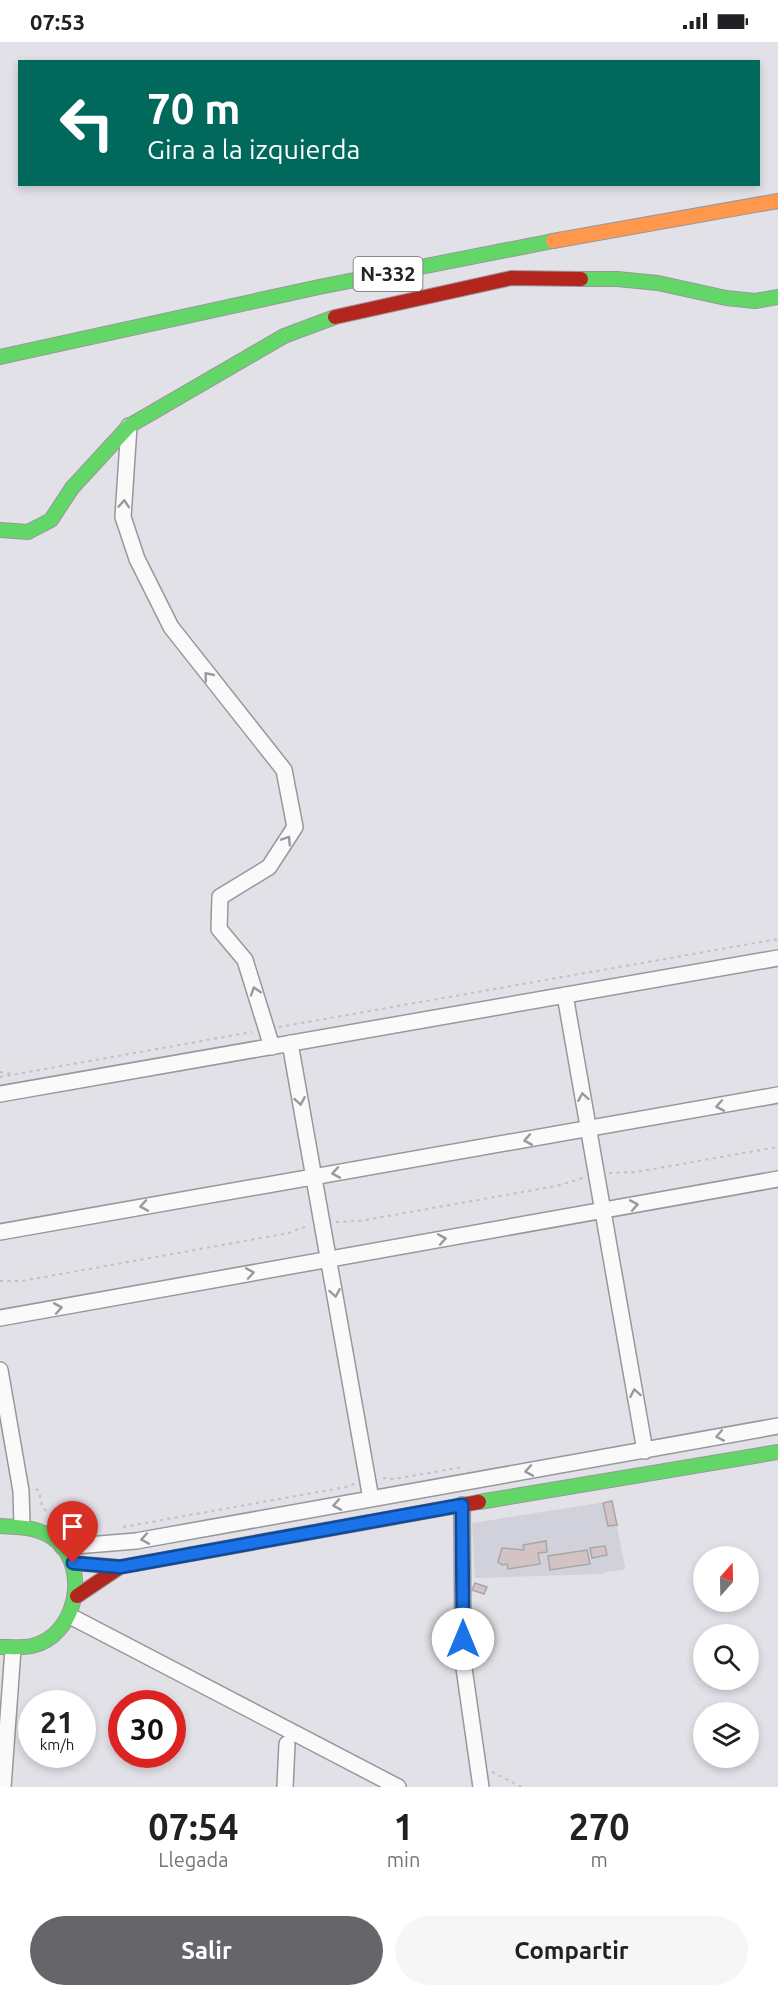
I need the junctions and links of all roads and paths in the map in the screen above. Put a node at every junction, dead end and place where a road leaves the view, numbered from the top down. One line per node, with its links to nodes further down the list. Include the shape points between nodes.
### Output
1 (778, 201): 3 (main road, N-332, via 319,287)
2 (778, 297): 4 (main road, via 755,302 617,279 511,278 333,317 284,336)
3 (0, 357)
4 (129, 426): 5 (main road, via 72,488 51,520 28,531); 9 (street, one-way to 4, via 245,960 219,929 220,897 269,867 296,827 284,770 171,627 136,559 123,517)
5 (0, 530)
6 (778, 939): 9 (path)
7 (778, 958): 8 (street)
8 (565, 995): 10 (street); 15 (street, one-way to 8)
9 (267, 1029): 11 (street); 12 (path)
10 (290, 1043): 11 (street); 18 (street, one-way to 18)
11 (272, 1047): 13 (street)
12 (0, 1077)
13 (0, 1094)
14 (778, 1095): 15 (street, one-way to 15)
15 (588, 1129): 17 (street); 18 (street, one-way to 18)
16 (778, 1147): 17 (path, via 636,1172)
17 (596, 1175): 20 (street); 21 (path, via 556,1186)
18 (314, 1177): 21 (street); 22 (street, one-way to 22)
19 (778, 1179): 20 (street, one-way to 19)
20 (603, 1210): 23 (street, one-way to 20); 28 (street, one-way to 20)
21 (322, 1225): 23 (street); 24 (path, via 22,1281)
22 (0, 1232)
23 (328, 1259): 25 (street, one-way to 23); 30 (street, one-way to 30)
24 (0, 1281)
25 (0, 1318)
26 (0, 1370): 32 (street, via 21,1491)
27 (778, 1426): 28 (street, one-way to 28)
28 (645, 1451): 30 (street, one-way to 30)
29 (778, 1452): 31 (main road)
30 (371, 1499): 34 (street, one-way to 34, via 136,1541)
31 (462, 1505): 36 (main road); 41 (street, via 463,1661)
32 (22, 1525): 33 (main road); 34 (main road, via 43,1531)
33 (0, 1526)
34 (63, 1547): 35 (main road)
35 (73, 1563): 36 (main road); 37 (main road)
36 (120, 1567): 37 (main road)
37 (77, 1596): 38 (main road)
38 (70, 1616): 39 (main road, via 46,1641 30,1647); 44 (street)
39 (6, 1648): 42 (street)
40 (287, 1744): 43 (street)
41 (479, 1766): 45 (street); 46 (path)
42 (3, 1787)
43 (285, 1787)
44 (398, 1787)
45 (481, 1787)
46 (522, 1787)

